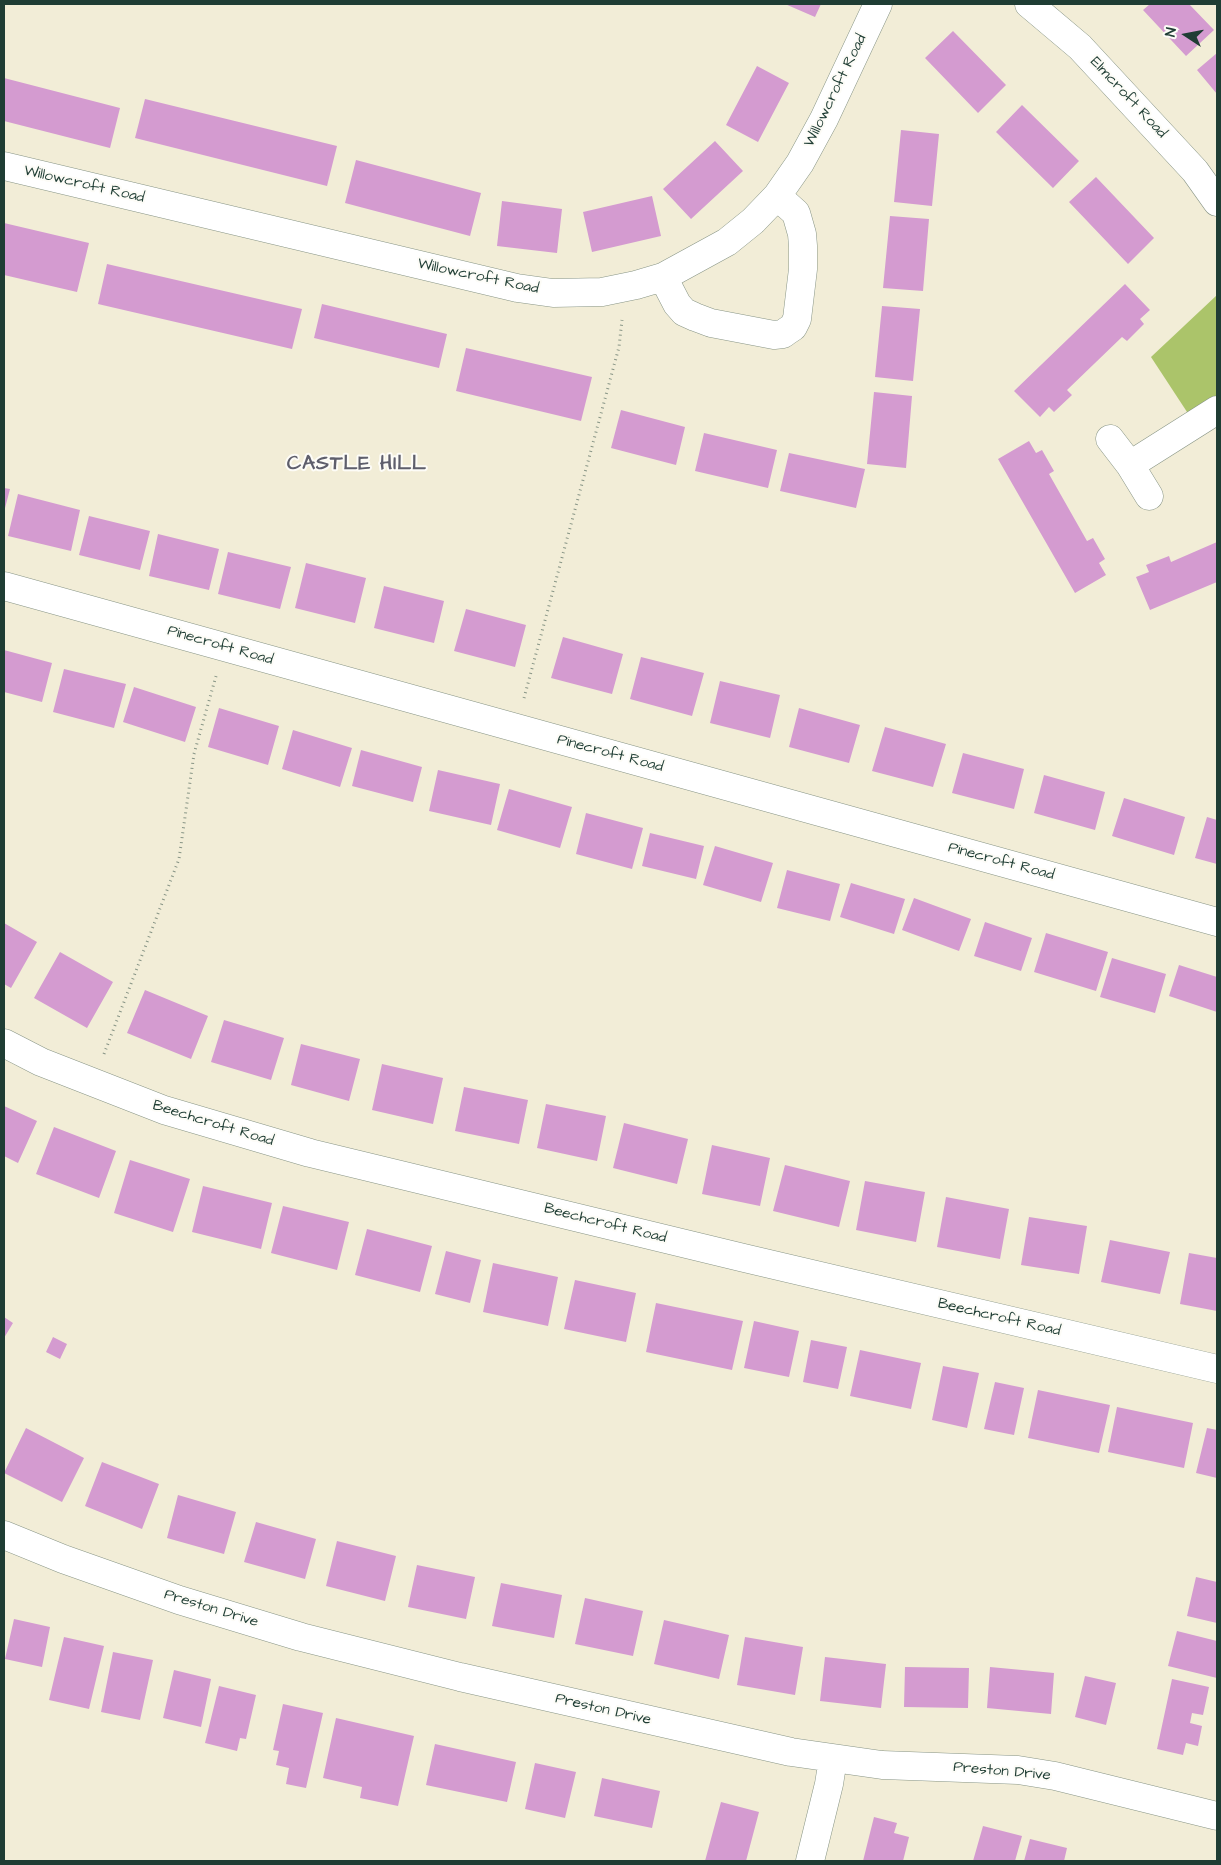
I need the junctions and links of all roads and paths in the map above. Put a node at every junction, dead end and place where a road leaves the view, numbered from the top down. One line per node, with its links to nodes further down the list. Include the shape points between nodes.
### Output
1 (878, 4): 4 (street, Willowcroft Road, via 824,119)
2 (1029, 4): 5 (street, Elmcroft Road, via 1080,47 1124,93 1195,171)
3 (4, 166): 7 (street, Willowcroft Road, via 516,288 580,294)
4 (777, 196): 6 (street, Willowcroft Road, via 727,242); 6 (street, via 796,213 803,246 797,319 783,334 711,323 684,312)
5 (1217, 202)
6 (663, 277): 7 (street, Willowcroft Road)
7 (627, 287): 14 (path, via 619,347)
8 (1217, 410): 10 (street)
9 (1110, 439): 10 (street)
10 (1130, 465): 11 (street)
11 (1149, 496)
12 (4, 586): 13 (street, Pinecroft Road)
13 (224, 647): 14 (street, Pinecroft Road); 17 (path, via 194,754 179,859)
14 (516, 728): 15 (street, Pinecroft Road)
15 (1217, 922)
16 (4, 1043): 17 (street, Beechcroft Road)
17 (92, 1083): 18 (street, Beechcroft Road, via 164,1110 310,1153)
18 (1217, 1369)
19 (4, 1535): 20 (street, Preston Drive, via 144,1588 310,1639 637,1718)
20 (833, 1759): 21 (street, Preston Drive, via 882,1765 1018,1770); 22 (street)
21 (1217, 1816)
22 (810, 1861)

